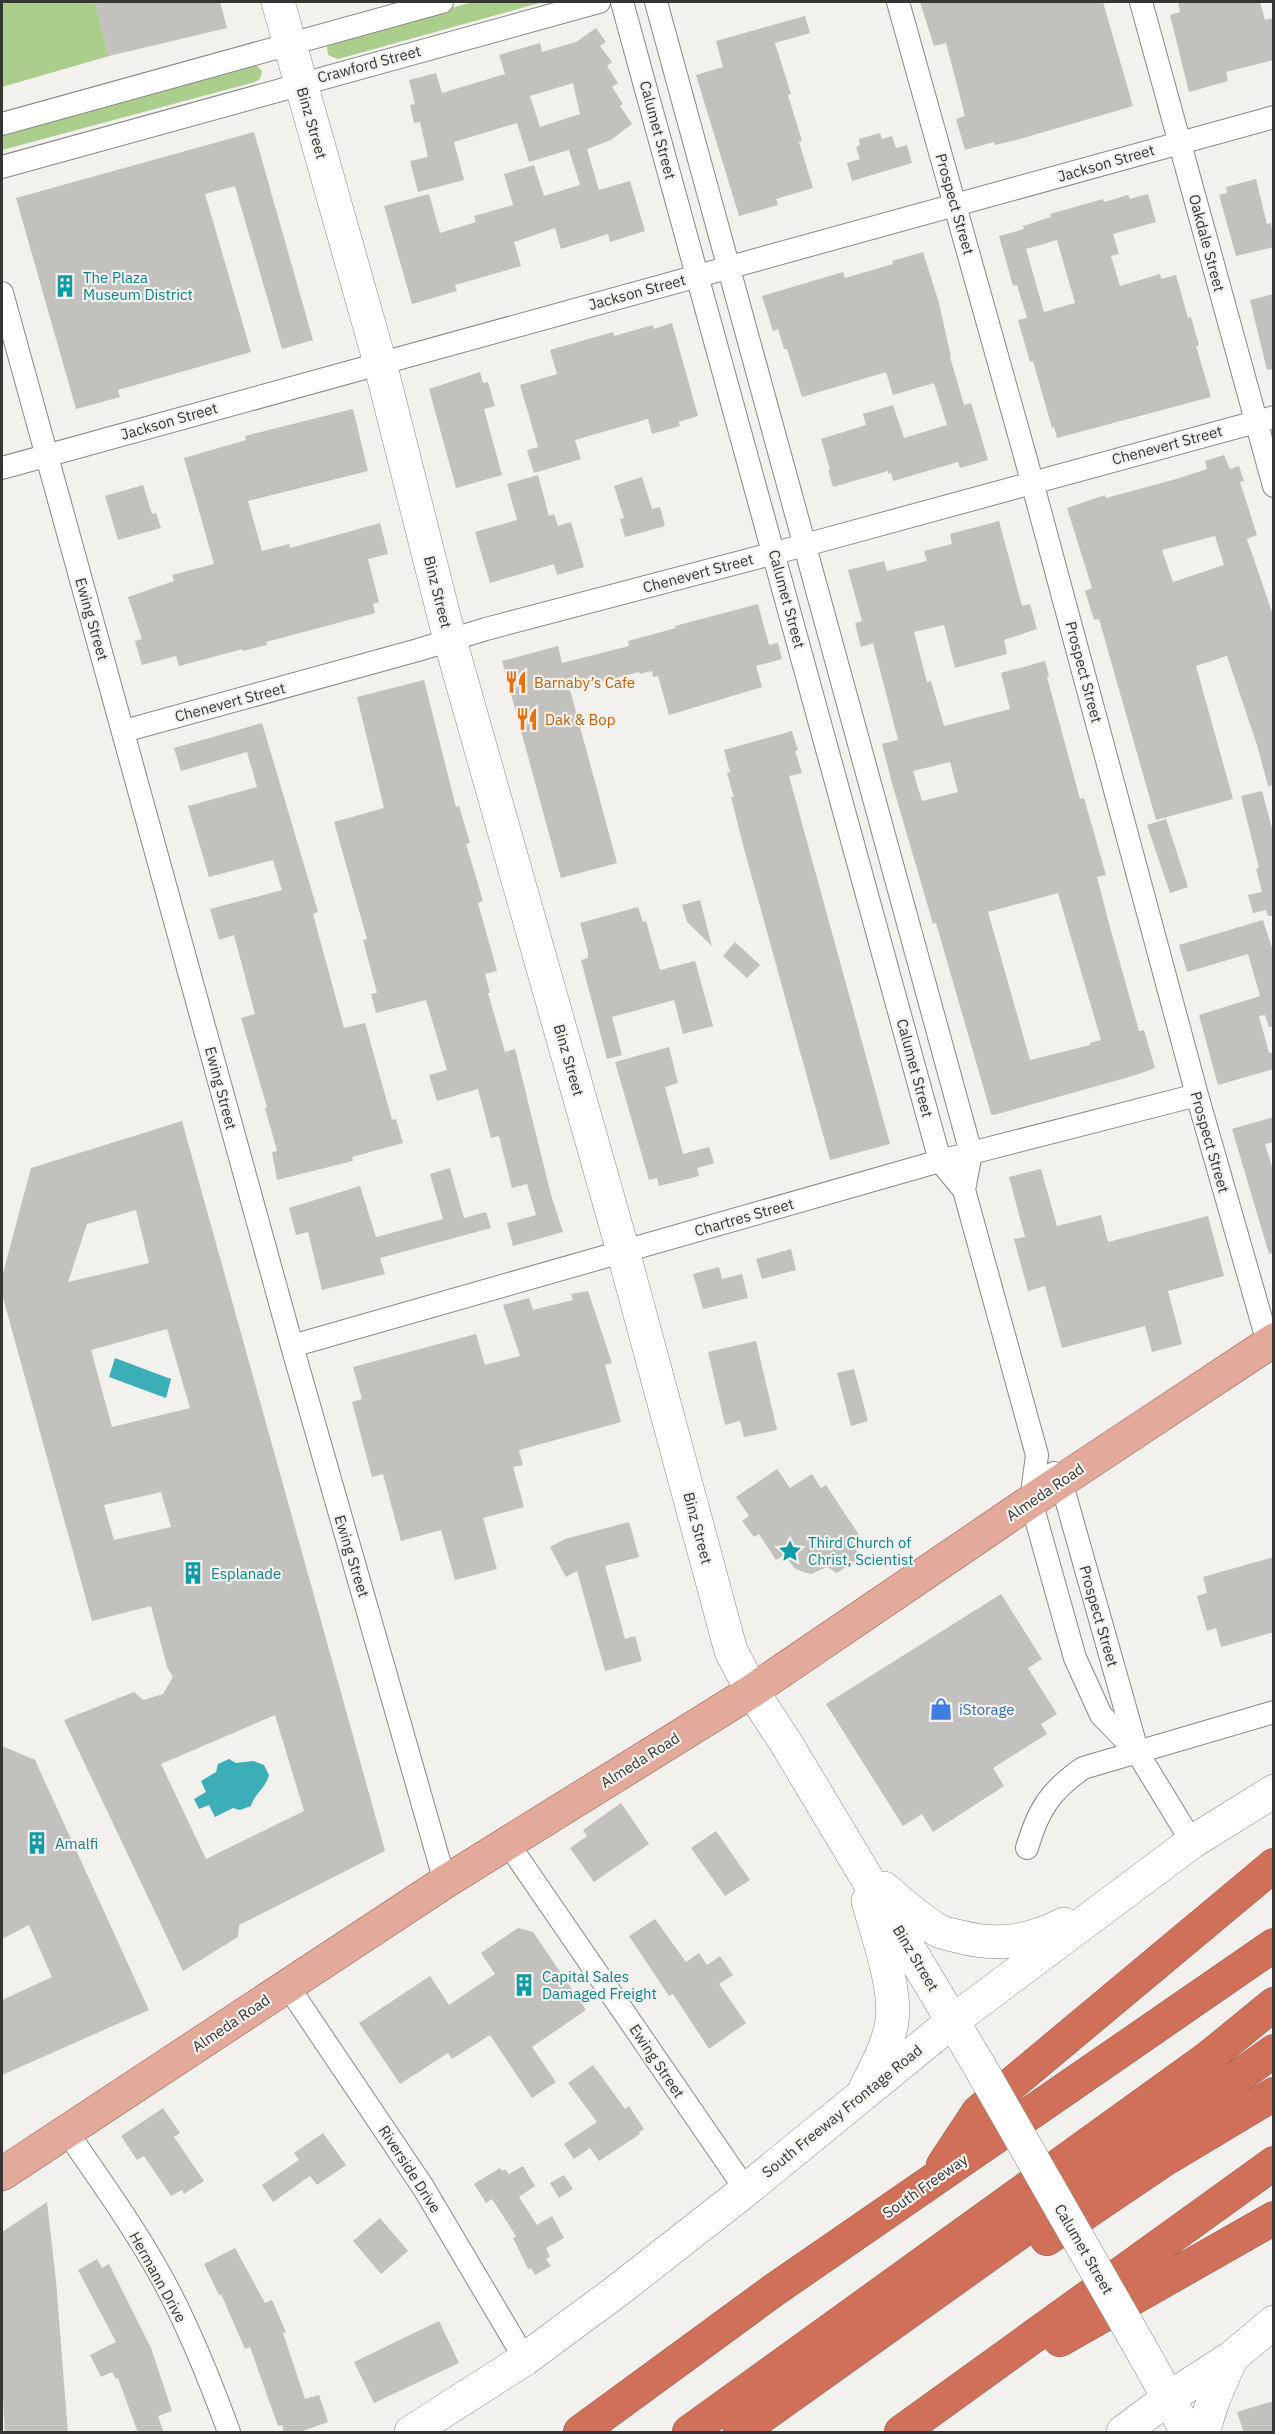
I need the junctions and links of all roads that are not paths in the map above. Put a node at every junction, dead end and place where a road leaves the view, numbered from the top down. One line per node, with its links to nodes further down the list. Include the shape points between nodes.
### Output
1 (278, 2): 8 (main road, Binz Street)
2 (442, 2): 8 (street)
3 (599, 2): 9 (street, Crawford Street)
4 (622, 2): 16 (street, Calumet Street)
5 (656, 2): 15 (street, Calumet Street)
6 (898, 2): 14 (street, Prospect Street)
7 (1141, 2): 12 (street, Oakdale Street)
8 (290, 42): 9 (main road, Binz Street); 11 (street)
9 (301, 83): 13 (street, Crawford Street); 18 (main road, Binz Street)
10 (1274, 117): 12 (street, Jackson Street)
11 (2, 124)
12 (1180, 142): 14 (street, Jackson Street); 19 (street, Oakdale Street)
13 (2, 167)
14 (955, 204): 15 (street, Jackson Street); 22 (street, Prospect Street)
15 (729, 267): 16 (street, Jackson Street); 24 (street, Calumet Street)
16 (698, 276): 18 (street, Jackson Street); 25 (street, Calumet Street)
17 (2, 293): 20 (street, Ewing Street)
18 (380, 363): 20 (street, Jackson Street); 26 (main road, Binz Street)
19 (1265, 419): 22 (street, Chenevert Street); 23 (street, Oakdale Street)
20 (45, 456): 21 (street, Jackson Street); 27 (street, Ewing Street)
21 (2, 468)
22 (1032, 482): 24 (street, Chenevert Street); 28 (street, Prospect Street)
23 (1274, 486)
24 (805, 545): 25 (street, Chenevert Street); 29 (street, Calumet Street)
25 (774, 553): 26 (street, Chenevert Street); 30 (street, Calumet Street)
26 (450, 640): 27 (street, Chenevert Street); 32 (main road, Binz Street)
27 (124, 731): 34 (street, Ewing Street)
28 (1197, 1095): 29 (street, Chartres Street); 33 (street, Prospect Street)
29 (971, 1153): 30 (street, Chartres Street); 31 (street, Calumet Street)
30 (940, 1161): 31 (street, Calumet Street); 32 (street, Chartres Street)
31 (964, 1190): 35 (street, Calumet Street)
32 (623, 1251): 34 (street, Chartres Street); 38 (main road, Binz Street, via 731,1651)
33 (1271, 1342): 36 (main road, Almeda Road)
34 (292, 1346): 47 (street, Ewing Street)
35 (1036, 1455): 36 (street, Calumet Street); 37 (street, Calumet Street)
36 (1061, 1481): 37 (main road, Almeda Road); 40 (street, Prospect Street)
37 (1031, 1501): 38 (main road, Almeda Road); 40 (street, Prospect Street, via 1075,1658 1101,1715)
38 (752, 1690): 42 (main road, Almeda Road); 45 (main road, Binz Street)
39 (1274, 1712): 40 (street)
40 (1137, 1752): 43 (street, Prospect Street); 44 (street, via 1083,1768 1063,1782 1047,1799)
41 (1274, 1791): 43 (main road, South Freeway Frontage Road)
42 (507, 1842): 47 (main road, Almeda Road); 61 (street, Ewing Street)
43 (1192, 1842): 48 (main road, South Freeway Frontage Road)
44 (1027, 1848)
45 (859, 1862): 48 (main road, via 902,1904 940,1932 982,1943 1042,1935); 52 (main road, Binz Street); 56 (main road, via 890,1987 892,2025 885,2049)
46 (1274, 1865): 60 (highway, via 978,2112)
47 (445, 1881): 50 (main road, Almeda Road)
48 (1112, 1902): 52 (main road, South Freeway Frontage Road)
49 (1274, 1945): 60 (highway, South Freeway)
50 (287, 1985): 57 (main road, Almeda Road); 65 (street, Riverside Drive, via 423,2187)
51 (1274, 2004): 72 (highway, via 1209,2058)
52 (954, 2020): 54 (main road, Binz Street); 56 (main road, South Freeway Frontage Road)
53 (1274, 2051): 67 (highway)
54 (980, 2067): 66 (main road, Calumet Street, bridge)
55 (1274, 2094): 67 (highway, via 1164,2160 851,2373)
56 (862, 2095): 61 (main road, South Freeway Frontage Road)
57 (67, 2132): 59 (main road, Almeda Road); 69 (street, Hermann Drive, via 122,2211 162,2278 205,2367)
58 (1274, 2163): 68 (highway)
59 (2, 2174)
60 (932, 2180): 71 (highway, South Freeway)
61 (746, 2190): 65 (main road, South Freeway Frontage Road)
62 (1274, 2218): 68 (highway)
63 (1274, 2322): 64 (main road)
64 (1232, 2357): 66 (main road); 75 (main road)
65 (525, 2359): 70 (main road, South Freeway Frontage Road)
66 (1170, 2397): 73 (main road); 74 (main road, Calumet Street)
67 (752, 2423)
68 (905, 2430)
69 (229, 2433)
70 (411, 2433)
71 (580, 2433)
72 (689, 2433)
73 (1123, 2433)
74 (1187, 2433)
75 (1203, 2433)

